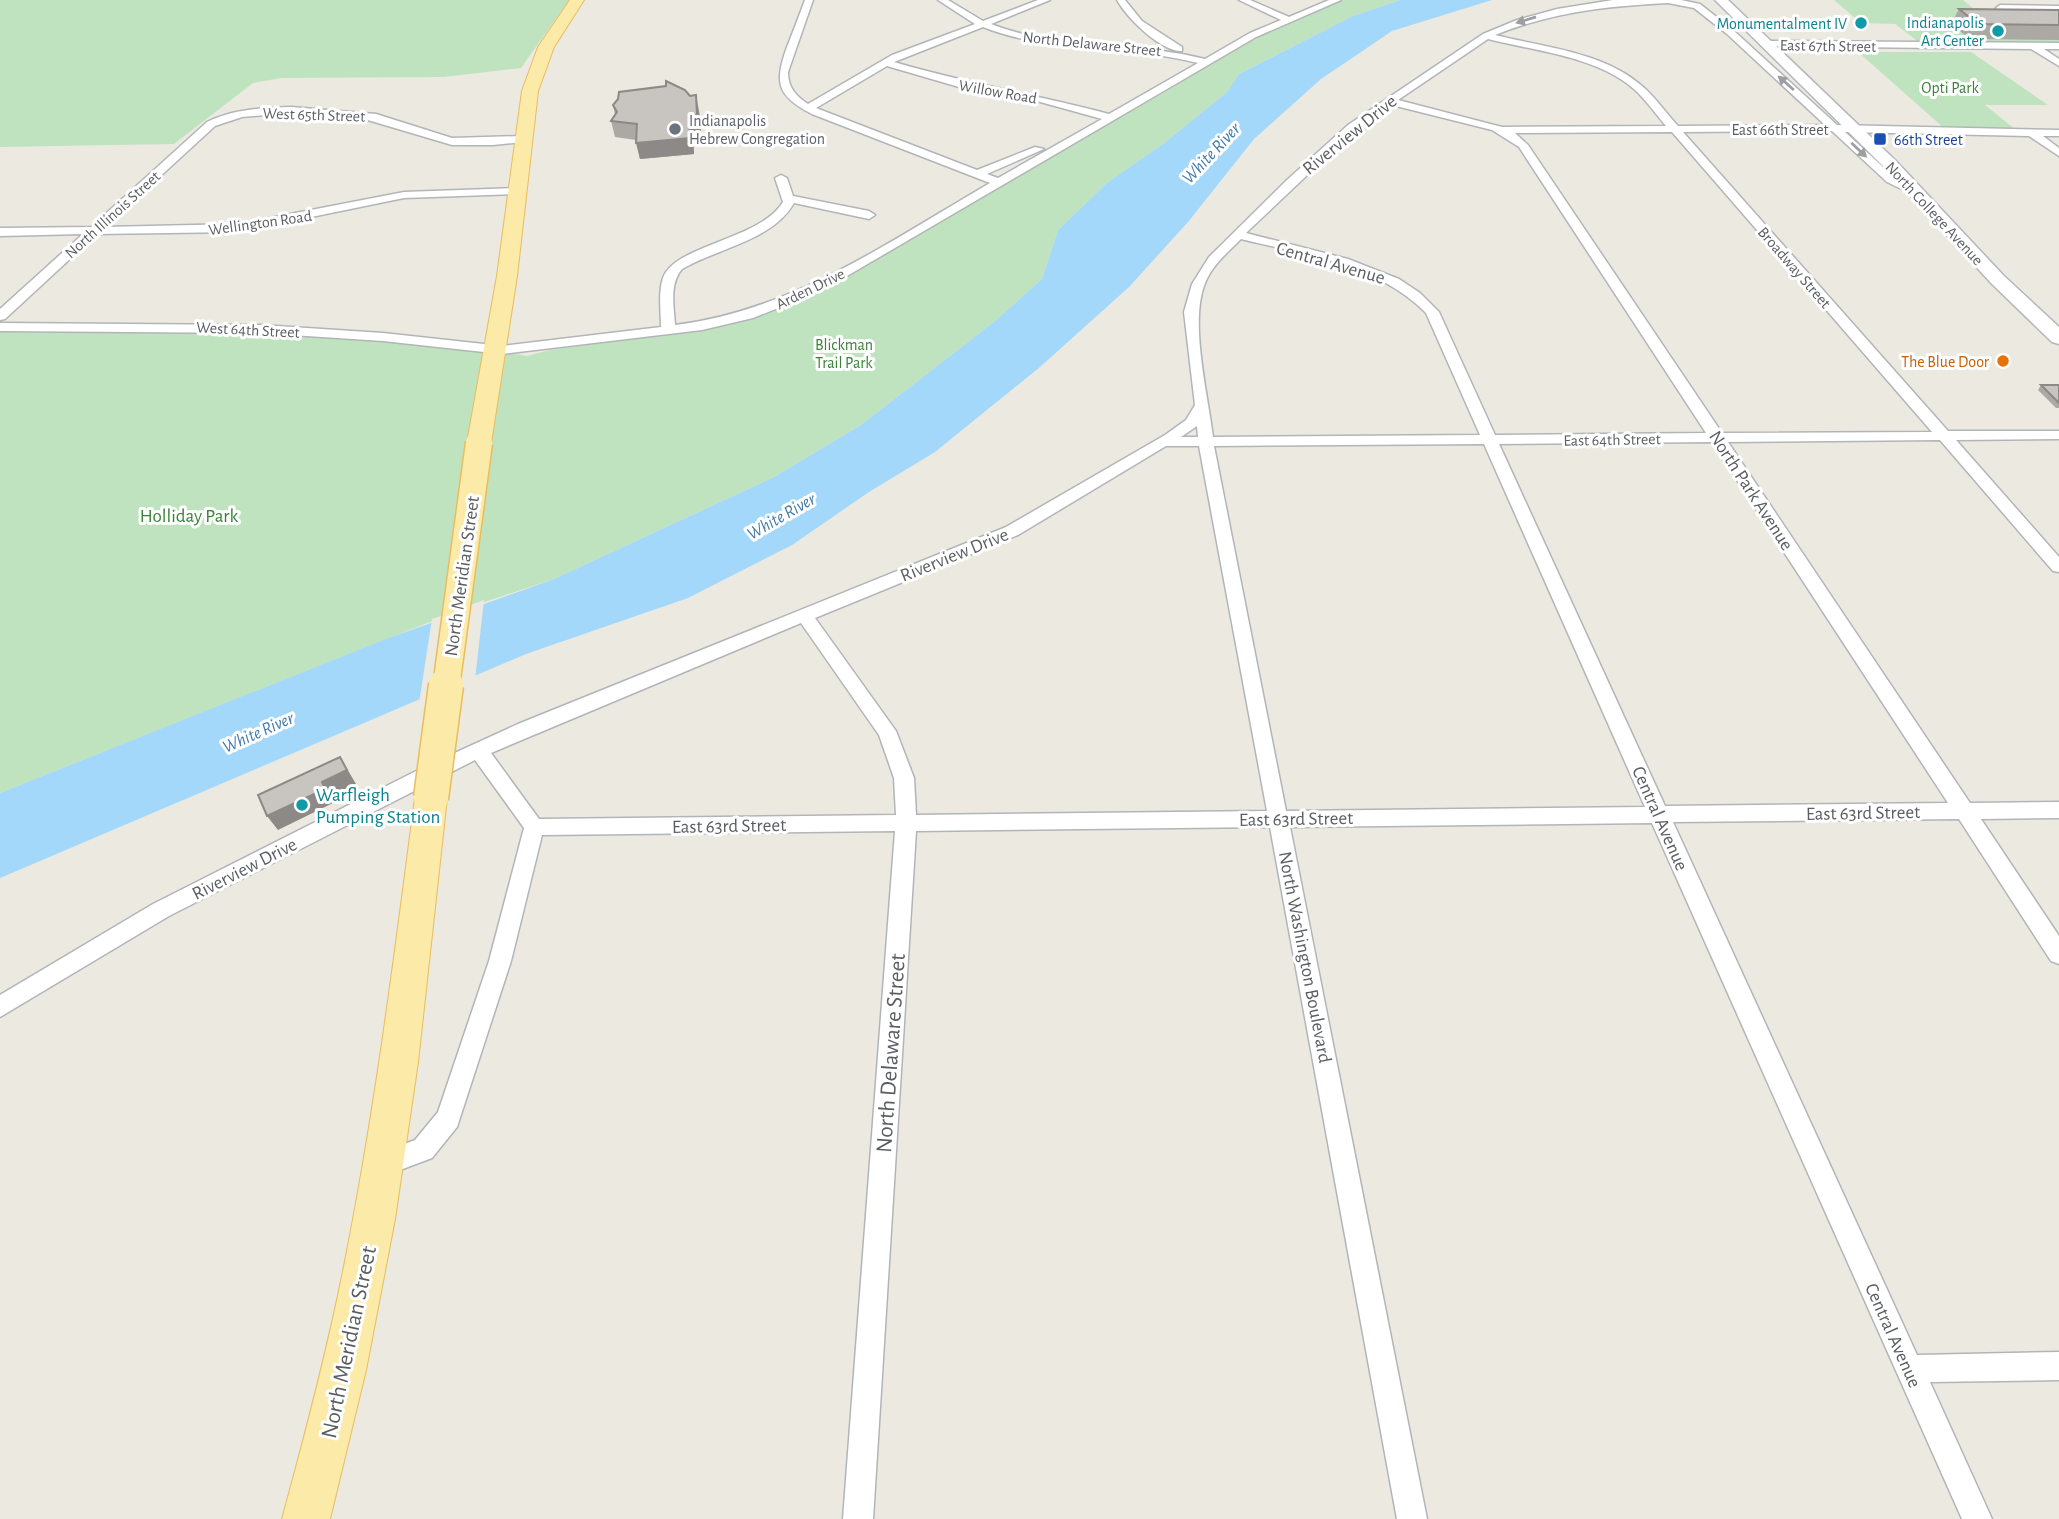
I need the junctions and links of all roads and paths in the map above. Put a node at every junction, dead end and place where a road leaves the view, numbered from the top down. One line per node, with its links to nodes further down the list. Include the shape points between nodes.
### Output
1 (577, 0): 36 (main road, North Meridian Street, via 537,67)
2 (809, 0): 25 (street, via 782,79 791,95)
3 (942, 0): 13 (street, North Delaware Street)
4 (1046, 0): 13 (street)
5 (1121, 0): 15 (street, via 1132,17)
6 (1243, 0): 12 (street)
7 (1337, 0): 12 (street, Arden Drive)
8 (1721, 0): 16 (main road, North College Avenue)
9 (1740, 0): 16 (main road, North College Avenue)
10 (2000, 8): 11 (street)
11 (2059, 9)
12 (1287, 19): 22 (street, Arden Drive)
13 (980, 23): 19 (street, North Delaware Street, via 1056,43); 21 (street)
14 (1486, 36): 24 (street, Riverview Drive); 29 (street, Broadway Street, via 1621,75 1642,90); 30 (street, Riverview Drive, one-way to 14, via 1701,8 1681,2 1658,0 1560,11)
15 (1160, 37): 19 (street, via 1156,44); 20 (street)
16 (1773, 44): 17 (street, East 67th Street); 32 (main road, North College Avenue); 33 (main road, North College Avenue)
17 (2033, 46): 18 (street, East 67th Street); 23 (street)
18 (2059, 46)
19 (1140, 47): 20 (street, North Delaware Street)
20 (1192, 57): 22 (street, North Delaware Street)
21 (886, 62): 25 (street); 27 (street, Willow Road, via 959,84 1034,97)
22 (1207, 62): 27 (street, Arden Drive)
23 (2059, 63)
24 (1388, 101): 31 (street, North Park Avenue); 47 (street, Riverview Drive, via 1345,133)
25 (809, 108): 38 (street)
26 (227, 115): 36 (street, West 65th Street, via 339,112 376,117 447,141); 45 (street, North Illinois Street, via 211,124)
27 (1111, 118): 28 (street, Arden Drive)
28 (1092, 128): 38 (street, Arden Drive); 40 (street, Arden Drive)
29 (1676, 129): 30 (street, East 66th Street); 31 (street, East 66th Street); 55 (street, Broadway Street)
30 (1836, 129): 32 (street, East 66th Street); 42 (street, Riverview Drive, one-way to 42, via 1901,187)
31 (1500, 130): 56 (street, North Park Avenue, via 1523,145)
32 (1854, 130): 33 (street, East 66th Street); 42 (main road, North College Avenue)
33 (1871, 131): 34 (street, East 66th Street); 51 (main road, North College Avenue, via 2010,273)
34 (2032, 133): 35 (street, East 66th Street); 37 (street)
35 (2059, 133)
36 (523, 139): 41 (main road, North Meridian Street)
37 (2059, 153)
38 (977, 174): 40 (street)
39 (781, 178): 43 (street)
40 (1001, 183): 50 (street, Arden Drive, via 807,292 748,315)
41 (517, 191): 45 (street, Wellington Road, via 404,195 238,228); 52 (main road, North Meridian Street)
42 (1918, 194): 51 (main road, North College Avenue, via 2003,286)
43 (789, 200): 44 (street); 50 (street, via 776,219 675,269 669,279)
44 (869, 215)
45 (94, 231): 46 (street, Wellington Road); 48 (street, North Illinois Street)
46 (0, 232)
47 (1238, 235): 53 (street, Riverview Drive, via 1208,267 1192,301 1191,329); 57 (street, Central Avenue, via 1362,267 1416,294 1435,318)
48 (0, 316)
49 (0, 327): 52 (street, West 64th Street, via 261,329)
50 (668, 330): 52 (street, Arden Drive)
51 (2057, 330)
52 (495, 350): 71 (main road, North Meridian Street, bridge)
53 (1201, 395): 58 (street, Riverview Drive, via 1195,419); 59 (street, North Washington Boulevard)
54 (2059, 435): 55 (street, East 64th Street)
55 (1944, 436): 56 (street, East 64th Street); 60 (street, Broadway Street)
56 (1718, 438): 57 (street, East 64th Street); 64 (street, North Park Avenue)
57 (1490, 440): 59 (street, East 64th Street); 65 (street, Central Avenue)
58 (1164, 442): 59 (street, East 64th Street); 61 (street, Riverview Drive, via 1013,531)
59 (1206, 442): 66 (street, North Washington Boulevard)
60 (2059, 567)
61 (805, 616): 62 (street, Riverview Drive); 67 (street, North Delaware Street, via 895,747 904,778)
62 (478, 750): 68 (street); 70 (street, Riverview Drive, via 161,910)
63 (2059, 810): 64 (street, East 63rd Street)
64 (1964, 811): 65 (street, East 63rd Street); 69 (street, North Park Avenue)
65 (1659, 815): 66 (street, East 63rd Street); 73 (street, Central Avenue)
66 (1279, 818): 67 (street, East 63rd Street); 76 (street, North Washington Boulevard)
67 (906, 823): 68 (street, East 63rd Street); 75 (street, North Delaware Street)
68 (534, 827): 71 (street, via 500,961 448,1119 423,1149)
69 (2059, 954)
70 (0, 1007)
71 (384, 1164): 74 (main road, North Meridian Street, via 356,1316)
72 (2059, 1366): 73 (street)
73 (1909, 1369): 77 (street, Central Avenue)
74 (306, 1519)
75 (859, 1519)
76 (1412, 1519)
77 (1977, 1519)

